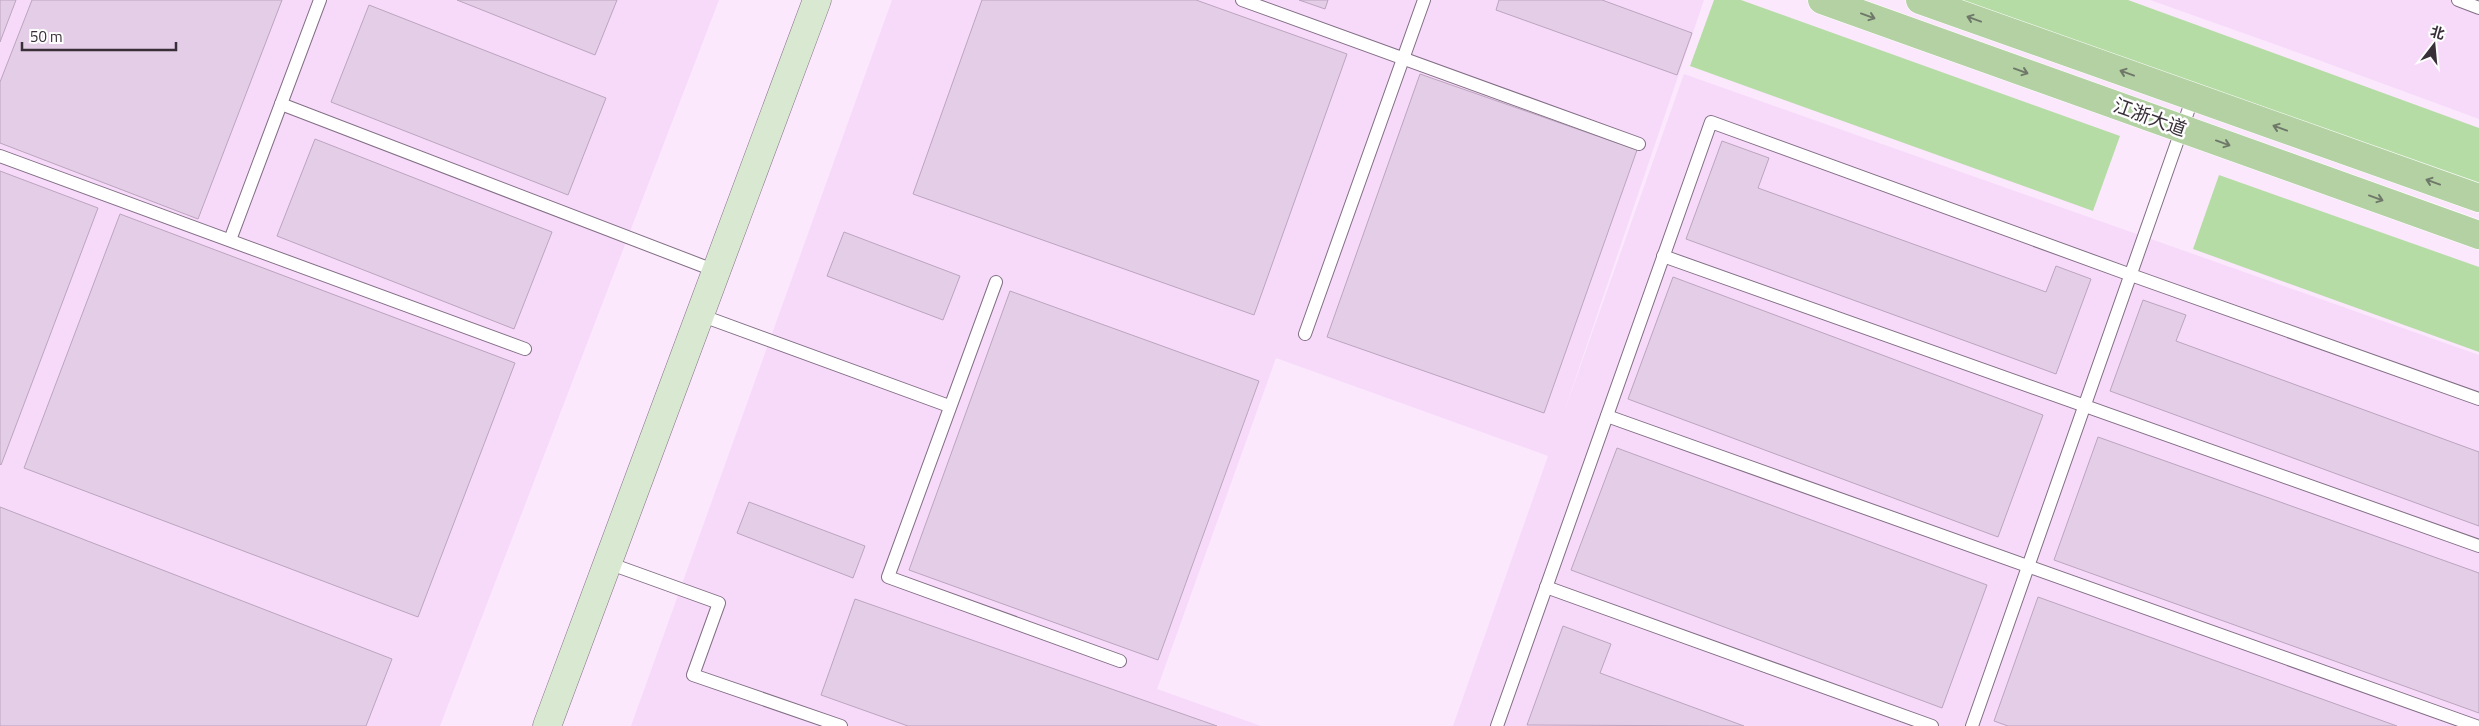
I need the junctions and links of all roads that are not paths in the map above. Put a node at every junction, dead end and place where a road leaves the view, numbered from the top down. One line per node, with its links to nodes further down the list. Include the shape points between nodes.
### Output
1 (320, 0): 11 (lane)
2 (817, 0): 19 (main road)
3 (1242, 0): 9 (lane)
4 (1424, 0): 9 (lane)
5 (1822, 0): 12 (main road, 江浙大道, one-way to 12)
6 (1920, 0): 10 (main road, 江浙大道, one-way to 6)
7 (2458, 0): 8 (lane)
8 (2479, 8)
9 (1403, 58): 13 (lane); 23 (lane)
10 (2193, 97): 12 (lane); 15 (main road, 江浙大道, one-way to 10)
11 (281, 104): 17 (lane); 19 (lane)
12 (2182, 129): 16 (main road, 江浙大道, one-way to 16); 20 (lane)
13 (1639, 144)
14 (0, 156): 17 (lane)
15 (2479, 198)
16 (2479, 235)
17 (230, 240): 24 (lane)
18 (1663, 256): 20 (lane, via 1711,122); 27 (lane); 28 (lane)
19 (716, 271): 22 (main road)
20 (2131, 275): 25 (lane); 27 (lane)
21 (996, 282): 26 (lane)
22 (700, 315): 26 (lane); 30 (main road)
23 (1305, 334)
24 (525, 348)
25 (2479, 399)
26 (949, 406): 33 (lane, via 888,576)
27 (2085, 406): 29 (lane); 31 (lane)
28 (1607, 416): 31 (lane); 32 (lane)
29 (2479, 546)
30 (608, 563): 34 (main road); 35 (lane, via 719,603 693,675)
31 (2028, 566): 38 (lane); 39 (lane)
32 (1546, 587): 36 (lane); 37 (lane)
33 (1120, 661)
34 (547, 726)
35 (841, 726)
36 (1497, 726)
37 (1932, 726)
38 (1972, 726)
39 (2476, 726)

